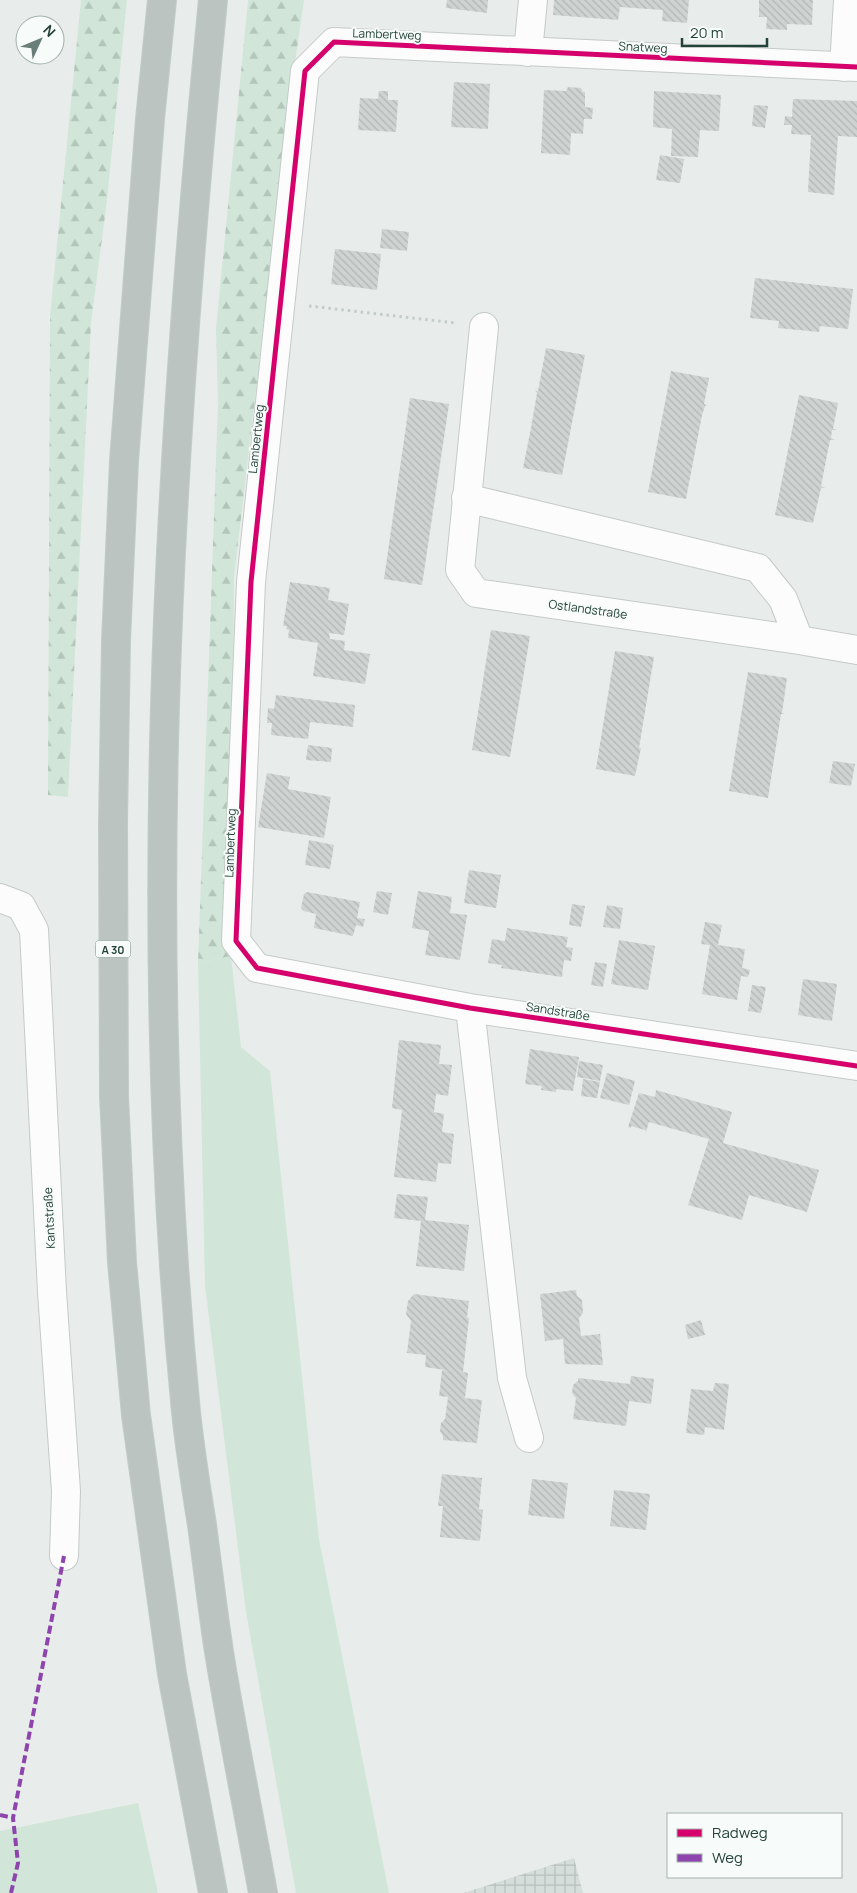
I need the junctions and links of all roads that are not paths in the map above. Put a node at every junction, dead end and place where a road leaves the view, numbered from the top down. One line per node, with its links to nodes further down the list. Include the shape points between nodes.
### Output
1 (162, 0): 18 (highway, A 30, via 126,442 116,641 112,823 114,1096 122,1262 136,1414 172,1674)
2 (212, 0): 19 (highway, via 174,473 166,643 162,821 165,1100 186,1415 220,1658)
3 (533, 0): 6 (street)
4 (848, 0): 7 (street)
5 (458, 47): 6 (street, Snatweg); 13 (street, Lambertweg, via 334,42 305,70 251,582 236,941)
6 (528, 52): 7 (street, Snatweg)
7 (851, 67)
8 (484, 326): 9 (street, Ostlandstraße)
9 (466, 498): 10 (street, via 758,568 783,599); 10 (street, Ostlandstraße, via 460,570 476,593)
10 (799, 640): 11 (street, Ostlandstraße)
11 (857, 650)
12 (0, 898): 17 (street, Kantstraße, via 21,906 34,930 52,1292 66,1491)
13 (257, 968): 14 (street, Sandstraße)
14 (470, 1008): 15 (street, Sandstraße); 16 (street, via 512,1378)
15 (857, 1066)
16 (529, 1438)
17 (64, 1556)
18 (213, 1893)
19 (263, 1893)

